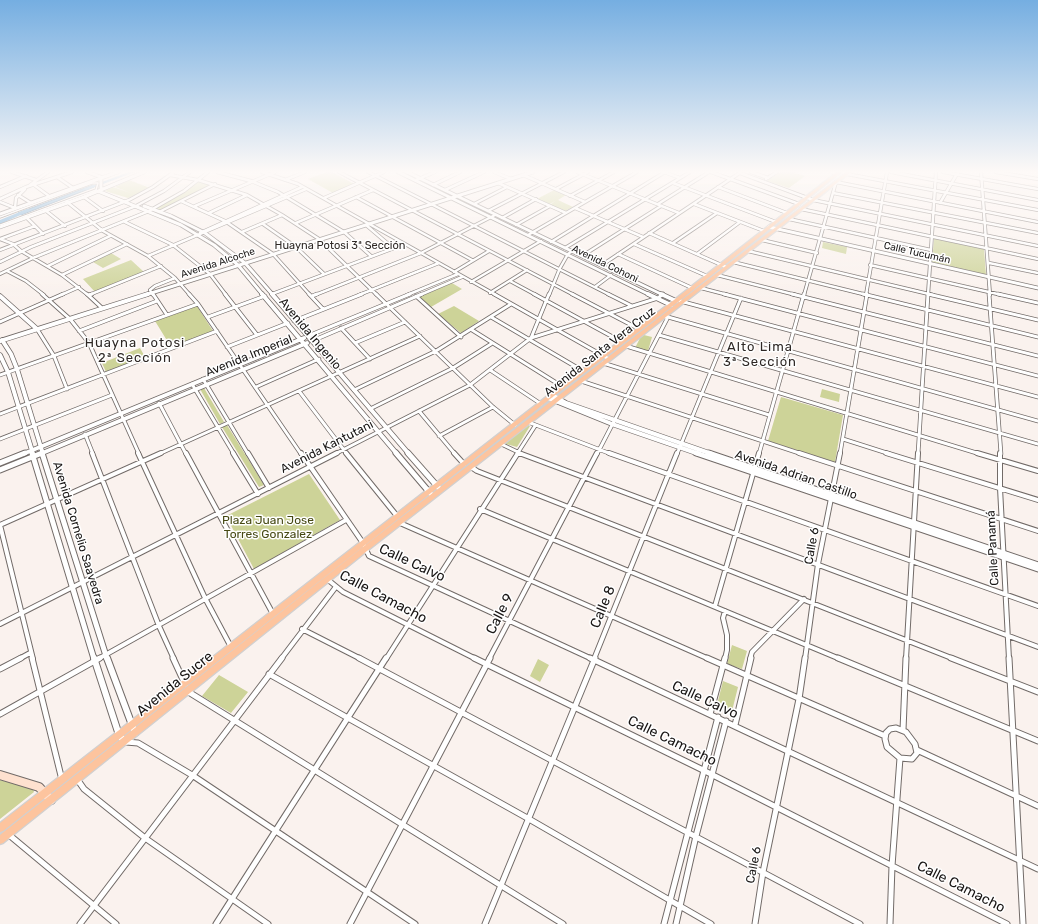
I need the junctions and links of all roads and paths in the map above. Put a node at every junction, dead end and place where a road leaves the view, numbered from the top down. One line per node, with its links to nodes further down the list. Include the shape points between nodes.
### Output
1 (29, 215): 64 (street)
2 (31, 215): 42 (street)
3 (51, 215): 66 (street)
4 (83, 215): 45 (street, Calle Calvo)
5 (93, 215): 45 (street)
6 (114, 215): 57 (street)
7 (139, 215): 49 (street)
8 (160, 215): 81 (street, Avenida Ingenio)
9 (166, 215): 73 (street, Avenida Ingenio)
10 (213, 215): 48 (street)
11 (239, 215): 48 (street)
12 (245, 215): 55 (street)
13 (282, 215): 56 (street); 58 (street)
14 (314, 215): 56 (street)
15 (319, 215): 75 (street)
16 (352, 215): 59 (street)
17 (389, 215): 43 (street)
18 (397, 215): 43 (street, Avenida Alcoche)
19 (422, 215): 79 (street)
20 (455, 215): 61 (street)
21 (487, 215): 44 (street, Avenida Cohoni)
22 (495, 215): 44 (street); 46 (street, Avenida Cohoni)
23 (507, 215): 46 (street)
24 (534, 215): 62 (street)
25 (563, 215): 76 (street)
26 (619, 215): 50 (street)
27 (644, 215): 69 (street)
28 (676, 215): 77 (street)
29 (714, 215): 95 (street)
30 (722, 215): 51 (street)
31 (758, 215): 52 (street)
32 (784, 215): 52 (main road, Avenida Santa Vera Cruz)
33 (794, 215): 47 (main road, Avenida Santa Vera Cruz)
34 (828, 215): 63 (street); 68 (street)
35 (880, 215): 63 (street, Calle 6)
36 (890, 215): 60 (street)
37 (932, 215): 60 (street)
38 (944, 215): 53 (street)
39 (984, 215): 53 (street, Calle Panamá)
40 (1004, 215): 54 (street)
41 (593, 216): 50 (street); 93 (street)
42 (26, 217): 64 (street); 65 (street)
43 (392, 217): 59 (street, Avenida Alcoche); 94 (street)
44 (491, 217): 61 (street); 82 (street, Avenida Cohoni)
45 (86, 218): 57 (street, Calle Calvo); 66 (street)
46 (502, 218): 62 (street, Avenida Cohoni)
47 (789, 219): 68 (street); 70 (main road, Avenida Santa Vera Cruz)
48 (224, 221): 55 (street); 73 (street)
49 (124, 222): 71 (street); 100 (street)
50 (608, 222): 69 (street); 104 (street)
51 (740, 222): 72 (street); 119 (street)
52 (776, 222): 67 (main road, Avenida Santa Vera Cruz)
53 (984, 222): 80 (street); 83 (street, Calle Panamá)
54 (1038, 222)
55 (228, 223): 73 (street); 74 (street)
56 (296, 223): 90 (street)
57 (93, 224): 71 (street, Calle Calvo); 113 (street)
58 (263, 224): 74 (street); 102 (street)
59 (368, 224): 75 (street, Avenida Alcoche); 98 (street); 103 (street)
60 (932, 224): 83 (street); 86 (street)
61 (475, 225): 79 (street); 107 (street)
62 (516, 225): 76 (street, Avenida Cohoni)
63 (878, 225): 86 (street); 87 (street, Calle 6)
64 (0, 226)
65 (36, 226): 78 (street); 88 (street)
66 (65, 226): 78 (street)
67 (769, 227): 70 (street, Calle Tucumán); 72 (main road, Avenida Santa Vera Cruz)
68 (824, 227): 87 (street); 89 (street)
69 (624, 229): 85 (street); 122 (street)
70 (775, 229): 89 (street, Calle Tucumán); 91 (main road, Avenida Santa Vera Cruz)
71 (103, 231): 84 (street, Calle Calvo); 123 (street)
72 (764, 231): 135 (main road, Avenida Santa Vera Cruz)
73 (203, 232): 81 (street); 129 (street, Avenida Ingenio)
74 (242, 232): 116 (street)
75 (344, 232): 90 (street, Avenida Alcoche); 121 (street)
76 (533, 233): 82 (street); 93 (street, Avenida Cohoni)
77 (649, 233): 85 (street); 95 (street)
78 (43, 234): 96 (street)
79 (458, 234): 94 (street); 109 (street)
80 (1038, 234)
81 (198, 235): 100 (street); 133 (street, Avenida Ingenio)
82 (528, 235): 92 (street, Avenida Cohoni)
83 (986, 235): 101 (street); 105 (street, Calle Panamá)
84 (110, 236): 97 (street, Calle Calvo); 137 (street)
85 (643, 237): 99 (street)
86 (931, 237): 105 (street); 108 (street)
87 (876, 238): 108 (street); 112 (street, Calle 6)
88 (0, 239): 96 (street)
89 (820, 239): 112 (street, Calle Tucumán); 115 (street)
90 (319, 240): 102 (street, Avenida Alcoche); 139 (street)
91 (762, 240): 111 (main road, Avenida Santa Vera Cruz); 115 (street)
92 (541, 241): 107 (street); 117 (street, Avenida Cohoni)
93 (551, 242): 104 (street, Avenida Cohoni)
94 (441, 243): 114 (street); 125 (street)
95 (673, 243): 119 (street)
96 (13, 244): 106 (street); 113 (street)
97 (127, 244): 120 (street, Calle Calvo); 153 (street)
98 (405, 244): 103 (street); 114 (street)
99 (634, 244): 118 (street); 156 (street)
100 (173, 245): 120 (street); 149 (street)
101 (1038, 246)
102 (296, 247): 116 (street, Avenida Alcoche); 150 (street)
103 (393, 248): 121 (street)
104 (566, 248): 110 (street, Avenida Cohoni)
105 (986, 248): 124 (street); 132 (street, Calle Panamá)
106 (0, 250)
107 (524, 250): 126 (street); 142 (street)
108 (931, 250): 131 (street)
109 (489, 251): 125 (street); 126 (street)
110 (572, 251): 117 (street); 122 (street, Avenida Cohoni)
111 (748, 251): 128 (main road, Avenida Santa Vera Cruz); 140 (street)
112 (873, 251): 131 (street, Calle Tucumán); 136 (street, Calle 6)
113 (21, 252): 123 (street); 127 (street)
114 (421, 253): 130 (street); 157 (street)
115 (816, 253): 140 (street)
116 (272, 254): 129 (street, Avenida Alcoche); 166 (street)
117 (568, 254): 141 (street, Avenida Cohoni); 142 (street)
118 (618, 254): 134 (street); 171 (street)
119 (696, 254): 135 (street)
120 (148, 256): 138 (street, Calle Calvo)
121 (371, 256): 139 (street)
122 (582, 256): 134 (street, Avenida Cohoni)
123 (33, 258): 137 (street); 146 (street)
124 (1038, 259)
125 (472, 260): 147 (street)
126 (508, 260): 145 (street); 165 (street)
127 (0, 262)
128 (733, 262): 143 (main road, Avenida Santa Vera Cruz); 164 (street)
129 (245, 263): 133 (street, Avenida Alcoche); 179 (street, Avenida Ingenio)
130 (439, 263): 147 (street); 174 (street)
131 (929, 263): 159 (street, Calle Tucumán); 161 (street)
132 (988, 263): 152 (street); 159 (street, Calle Panamá)
133 (238, 265): 149 (street, Avenida Alcoche); 185 (street, Avenida Ingenio)
134 (602, 265): 141 (street); 144 (street); 180 (street, Avenida Cohoni)
135 (722, 265): 143 (street); 156 (main road, Avenida Santa Vera Cruz)
136 (870, 265): 161 (street); 162 (street, Calle 6)
137 (48, 266): 153 (street)
138 (161, 266): 160 (street, Calle Calvo); 182 (street)
139 (346, 266): 150 (street); 157 (street)
140 (813, 266): 162 (street); 164 (street)
141 (594, 267): 144 (street, Avenida Cohoni)
142 (560, 268): 168 (street); 169 (street)
143 (726, 268): 155 (main road, Avenida Santa Vera Cruz)
144 (599, 269): 154 (street, Avenida Cohoni)
145 (527, 270): 163 (street); 168 (street)
146 (7, 271): 148 (street); 191 (street, via 26,281)
147 (454, 272): 151 (street)
148 (0, 274)
149 (210, 274): 167 (street, Avenida Alcoche); 202 (street)
150 (324, 274): 166 (street)
151 (458, 274): 158 (street); 177 (street, Avenida Imperial)
152 (1038, 274)
153 (62, 275): 170 (street)
154 (611, 275): 169 (street); 189 (street, Avenida Cohoni)
155 (717, 275): 172 (main road, Avenida Santa Vera Cruz); 187 (street)
156 (707, 276): 171 (main road, Avenida Santa Vera Cruz)
157 (358, 277): 174 (street); 186 (street)
158 (462, 277): 165 (street); 188 (street, Avenida Imperial)
159 (989, 277): 173 (street, Calle Tucumán); 175 (street, Calle Panamá)
160 (175, 278): 167 (street, Calle Calvo); 176 (street, via 151,288)
161 (928, 278): 175 (street); 181 (street)
162 (868, 280): 181 (street); 183 (street, Calle 6)
163 (510, 281): 178 (street); 192 (street)
164 (808, 281): 183 (street); 187 (street)
165 (471, 282): 178 (street)
166 (300, 283): 179 (street); 186 (street)
167 (180, 284): 176 (street, Avenida Alcoche); 197 (street, Calle Calvo)
168 (554, 284): 192 (street); 210 (street)
169 (595, 286): 200 (street)
170 (79, 287): 182 (street); 191 (street)
171 (692, 288): 194 (main road, Avenida Santa Vera Cruz)
172 (701, 288): 190 (street); 195 (main road, Avenida Santa Vera Cruz)
173 (1038, 288)
174 (371, 289): 198 (street); 205 (street)
175 (990, 292): 196 (street); 206 (street, Calle Panamá)
176 (151, 293): 193 (street); 203 (street, Avenida Alcoche)
177 (412, 293): 188 (street); 198 (street, Avenida Imperial)
178 (490, 293): 199 (street)
179 (272, 294): 219 (street, Avenida Ingenio)
180 (663, 294): 189 (street, Avenida Kantutani); 194 (street, Avenida Cohoni)
181 (927, 294): 206 (street); 207 (street)
182 (89, 295): 203 (street)
183 (865, 295): 207 (street); 208 (street, Calle 6)
184 (0, 296): 209 (street)
185 (265, 296): 202 (street); 224 (street, Avenida Ingenio)
186 (312, 296): 205 (street)
187 (804, 296): 208 (street); 211 (street)
188 (416, 297): 204 (street, Avenida Imperial); 241 (street)
189 (658, 298): 200 (street, Avenida Kantutani); 201 (street, Avenida Cohoni)
190 (741, 298): 211 (street); 214 (street, Calle 8)
191 (50, 300): 209 (street); 217 (street)
192 (546, 300): 218 (street); 221 (street)
193 (157, 301): 212 (street); 233 (street)
194 (676, 301): 195 (street, Avenida Cohoni); 201 (main road, Avenida Santa Vera Cruz)
195 (682, 302): 201 (main road, Avenida Santa Vera Cruz); 214 (street, Avenida Cohoni)
196 (1038, 303)
197 (198, 304): 212 (street); 215 (street, Calle Calvo)
198 (386, 304): 204 (street); 239 (street, Avenida Imperial)
199 (511, 304): 216 (street); 218 (street)
200 (632, 306): 210 (street, Avenida Kantutani)
201 (674, 306): 213 (main road, Avenida Santa Vera Cruz); 229 (main road, Avenida Santa Vera Cruz)
202 (236, 307): 215 (street); 237 (street)
203 (102, 308): 217 (street, Avenida Alcoche)
204 (391, 308): 223 (street); 226 (street, Avenida Imperial)
205 (323, 309): 219 (street)
206 (991, 309): 220 (street); 225 (street, Calle Panamá)
207 (927, 310): 225 (street); 227 (street)
208 (863, 312): 227 (street); 232 (street, Calle 6)
209 (21, 313): 222 (street); 228 (street)
210 (610, 313): 221 (street, Avenida Kantutani); 229 (street)
211 (799, 314): 232 (street); 235 (street)
212 (167, 315): 247 (street)
213 (667, 316): 236 (street); 238 (street, Calle 9); 251 (main road, Avenida Santa Vera Cruz)
214 (734, 316): 235 (street, Avenida Cohoni); 236 (street, Calle 8)
215 (208, 317): 234 (street, Calle Calvo)
216 (491, 317): 230 (street); 244 (street)
217 (70, 319): 228 (street, Avenida Alcoche); 233 (street)
218 (538, 319): 231 (street); 244 (street)
219 (294, 320): 239 (street, Avenida Ingenio)
220 (1038, 320)
221 (585, 321): 231 (street, Avenida Kantutani); 251 (street)
222 (0, 322)
223 (405, 322): 240 (street); 249 (street)
224 (288, 323): 237 (street); 243 (street, Avenida Ingenio)
225 (992, 327): 242 (street); 252 (street, Calle Panamá)
226 (341, 328): 246 (street, Avenida Imperial); 249 (street)
227 (926, 328): 252 (street); 253 (street)
228 (37, 329): 245 (street, Avenida Alcoche); 262 (street)
229 (639, 329): 251 (main road, Avenida Santa Vera Cruz)
230 (472, 330): 241 (street); 250 (street)
231 (556, 330): 244 (street, Avenida Kantutani); 263 (street)
232 (861, 330): 253 (street); 255 (street, Calle 6)
233 (79, 331): 247 (street)
234 (217, 331): 254 (street, Calle Calvo); 283 (street)
235 (794, 332): 255 (street, Avenida Cohoni); 256 (street)
236 (726, 333): 256 (street); 258 (street, Calle 8)
237 (257, 335): 254 (street)
238 (659, 335): 258 (street); 260 (street, Calle 9)
239 (308, 336): 243 (street, Avenida Imperial); 246 (street, Avenida Ingenio)
240 (420, 336): 257 (street); 266 (street)
241 (461, 337): 257 (street)
242 (1038, 337)
243 (302, 339): 248 (street, Avenida Ingenio); 269 (street, Avenida Imperial)
244 (530, 339): 259 (street, Avenida Kantutani); 279 (street)
245 (1, 340): 274 (street, Avenida Cornelio Saavedra)
246 (312, 341): 248 (street, Avenida Imperial); 280 (street, Avenida Ingenio)
247 (89, 343): 262 (street); 283 (street)
248 (305, 343): 265 (street, Avenida Ingenio); 272 (street, Avenida Imperial)
249 (356, 343): 266 (street)
250 (491, 344): 259 (street); 273 (street)
251 (624, 344): 260 (street); 263 (main road, Avenida Santa Vera Cruz); 267 (main road, Avenida Santa Vera Cruz)
252 (994, 345): 264 (street); 270 (street, Calle Panamá)
253 (925, 346): 270 (street); 271 (street)
254 (226, 347): 269 (street, Calle Calvo)
255 (857, 349): 271 (street, Avenida Cohoni); 275 (street, Calle 6)
256 (788, 350): 275 (street); 277 (street)
257 (436, 351): 273 (street); 298 (street)
258 (719, 353): 277 (street); 281 (street, Calle 8)
259 (509, 354): 276 (street, Avenida Kantutani); 294 (street)
260 (649, 354): 281 (street); 284 (street, Calle 9)
261 (0, 355): 278 (street, Avenida Cornelio Saavedra)
262 (54, 356): 274 (street); 297 (street)
263 (604, 356): 267 (street); 279 (main road, Avenida Santa Vera Cruz)
264 (1038, 356)
265 (319, 359): 285 (street, Avenida Ingenio); 293 (street)
266 (370, 359): 280 (street)
267 (609, 359): 268 (main road, Avenida Santa Vera Cruz)
268 (603, 363): 284 (street); 288 (main road, Avenida Santa Vera Cruz)
269 (239, 364): 272 (street, Calle Calvo); 287 (street, Avenida Imperial)
270 (995, 364): 286 (street); 292 (street, Calle Panamá)
271 (924, 366): 292 (street, Avenida Cohoni); 296 (street)
272 (242, 368): 290 (street, Avenida Imperial); 293 (street, Calle Calvo)
273 (453, 368): 291 (street); 314 (street)
274 (17, 369): 278 (street); 309 (street, Avenida Cornelio Saavedra)
275 (853, 369): 296 (street); 299 (street, Calle 6)
276 (490, 370): 291 (street, Avenida Kantutani); 310 (street)
277 (782, 370): 299 (street); 301 (street)
278 (8, 372): 282 (street); 313 (street, Avenida Cornelio Saavedra)
279 (583, 372): 294 (main road, Avenida Santa Vera Cruz)
280 (339, 373): 285 (street); 298 (street, Avenida Ingenio)
281 (710, 373): 301 (street); 303 (street, Calle 8)
282 (0, 375)
283 (102, 375): 297 (street); 302 (street)
284 (638, 375): 303 (street); 304 (street, Calle 9)
285 (332, 376): 300 (street); 334 (street, Avenida Ingenio)
286 (1038, 376)
287 (202, 380): 289 (street, Avenida Imperial); 290 (street)
288 (581, 381): 304 (street); 307 (main road, Avenida Santa Vera Cruz)
289 (192, 384): 295 (street); 318 (street, Avenida Imperial)
290 (205, 384): 295 (street, Avenida Imperial); 325 (street)
291 (470, 385): 312 (street); 317 (street, Avenida Kantutani)
292 (996, 386): 306 (street, Avenida Cohoni); 315 (street, Calle Panamá)
293 (256, 387): 311 (street, Calle Calvo)
294 (563, 387): 305 (main road, Avenida Santa Vera Cruz)
295 (195, 388): 308 (street, Avenida Imperial); 331 (street)
296 (922, 388): 315 (street); 316 (street)
297 (67, 389): 309 (street)
298 (354, 390): 314 (street, Avenida Ingenio)
299 (851, 390): 316 (street); 320 (street, Calle 6)
300 (299, 391): 311 (street); 347 (street)
301 (776, 392): 320 (street); 321 (street)
302 (112, 394): 318 (street); 328 (street)
303 (701, 394): 321 (street); 322 (street, Calle 8)
304 (627, 396): 322 (street); 327 (street, Calle 9)
305 (550, 397): 307 (street, Avenida Adrian Castillo); 310 (main road, Avenida Santa Vera Cruz)
306 (1038, 397)
307 (556, 400): 326 (main road, Avenida Santa Vera Cruz); 327 (street, Avenida Adrian Castillo)
308 (159, 403): 323 (street, Avenida Imperial); 342 (street)
309 (28, 404): 313 (street); 328 (street, Avenida Cornelio Saavedra)
310 (541, 404): 329 (main road, Avenida Santa Vera Cruz)
311 (268, 405): 325 (street); 359 (street, Calle Calvo)
312 (493, 407): 329 (street); 338 (street)
313 (18, 408): 319 (street); 333 (street, Avenida Cornelio Saavedra)
314 (370, 409): 332 (street, Avenida Ingenio)
315 (998, 409): 324 (street); 335 (street, Calle Panamá)
316 (921, 410): 335 (street); 337 (street)
317 (418, 411): 332 (street, Avenida Kantutani); 338 (street)
318 (120, 413): 323 (street); 346 (street, Avenida Imperial)
319 (0, 414)
320 (847, 414): 337 (street); 340 (street, Calle 6)
321 (769, 415): 341 (street)
322 (692, 418): 341 (street); 345 (street, Calle 8)
323 (122, 419): 336 (street, Avenida Imperial); 354 (street)
324 (1038, 421)
325 (228, 422): 331 (street); 368 (street)
326 (528, 422): 330 (street); 343 (main road, Avenida Santa Vera Cruz)
327 (613, 422): 345 (street, Avenida Adrian Castillo); 348 (street, Calle 9)
328 (34, 425): 333 (street); 346 (street, Avenida Cornelio Saavedra)
329 (514, 425): 357 (main road, Avenida Santa Vera Cruz)
330 (535, 426): 348 (street); 351 (street)
331 (218, 427): 342 (street); 372 (street)
332 (386, 428): 334 (street, Avenida Kantutani); 369 (street, Avenida Ingenio)
333 (24, 429): 339 (street); 349 (street, Avenida Cornelio Saavedra)
334 (378, 432): 347 (street, Avenida Kantutani); 373 (street, Avenida Ingenio)
335 (999, 433): 344 (street); 353 (street, Calle Panamá)
336 (85, 434): 350 (street, Avenida Imperial); 366 (street)
337 (920, 435): 353 (street); 355 (street)
338 (439, 436): 357 (street)
339 (0, 439)
340 (843, 439): 355 (street); 358 (street, Calle 6)
341 (762, 441): 358 (street); 361 (street)
342 (181, 444): 354 (street); 382 (street)
343 (501, 444): 351 (street); 360 (main road, Avenida Santa Vera Cruz)
344 (1038, 444)
345 (681, 445): 361 (street, Avenida Adrian Castillo); 364 (street, Calle 8)
346 (40, 446): 349 (street, Avenida Imperial); 350 (street, Avenida Cornelio Saavedra)
347 (343, 449): 359 (street, Avenida Kantutani); 385 (street)
348 (600, 449): 364 (street); 365 (street, Calle 9)
349 (31, 450): 352 (street, Avenida Cornelio Saavedra); 356 (street, Avenida Imperial)
350 (42, 452): 352 (street, Avenida Imperial); 375 (street, Avenida Cornelio Saavedra)
351 (518, 452): 365 (street); 367 (street)
352 (33, 456): 362 (street, Avenida Imperial); 378 (street, Avenida Cornelio Saavedra)
353 (1001, 460): 363 (street); 370 (street, Calle Panamá)
354 (142, 461): 366 (street); 391 (street)
355 (918, 462): 370 (street); 371 (street)
356 (0, 463)
357 (464, 464): 369 (main road, Avenida Santa Vera Cruz)
358 (838, 466): 371 (street); 374 (street, Calle 6)
359 (309, 467): 368 (street, Avenida Kantutani); 384 (street, Calle Calvo)
360 (471, 467): 367 (street); 369 (main road, Avenida Santa Vera Cruz)
361 (753, 469): 374 (street, Avenida Adrian Castillo); 377 (street)
362 (0, 470)
363 (1038, 471)
364 (668, 475): 377 (street); 379 (street, Calle 8)
365 (585, 477): 379 (street); 380 (street, Calle 9)
366 (102, 479): 375 (street); 397 (street)
367 (499, 479): 380 (street); 381 (street)
368 (269, 488): 372 (street, Avenida Kantutani)
369 (439, 488): 373 (main road, Avenida Santa Vera Cruz)
370 (1000, 488): 376 (street); 383 (street, Calle Panamá)
371 (917, 491): 383 (street); 386 (street)
372 (258, 494): 382 (street, Avenida Kantutani)
373 (431, 494): 385 (main road, Avenida Santa Vera Cruz)
374 (832, 496): 386 (street, Avenida Adrian Castillo); 388 (street, Calle 6)
375 (58, 499): 378 (street); 407 (street, Avenida Cornelio Saavedra)
376 (1038, 500)
377 (744, 502): 388 (street); 390 (street)
378 (47, 504): 387 (street); 409 (street, Avenida Cornelio Saavedra)
379 (656, 504): 390 (street); 392 (street, Calle 8)
380 (569, 507): 392 (street); 393 (street, Calle 9)
381 (480, 510): 393 (street); 395 (street)
382 (218, 514): 391 (street, Avenida Kantutani); 404 (street)
383 (1002, 519): 389 (street); 396 (street, Calle Panamá)
384 (346, 520): 394 (street, Calle Calvo); 404 (street)
385 (399, 520): 394 (main road, Avenida Santa Vera Cruz); 395 (street)
386 (915, 524): 396 (street, Avenida Adrian Castillo); 398 (street)
387 (0, 525): 419 (street)
388 (825, 529): 398 (street); 399 (street, Calle 6)
389 (1038, 531)
390 (735, 533): 399 (street); 401 (street)
391 (176, 535): 397 (street, Avenida Kantutani); 412 (street)
392 (643, 536): 401 (street); 403 (street, Calle 8)
393 (552, 540): 403 (street); 406 (street, Calle 9)
394 (364, 546): 405 (main road, Avenida Sucre); 408 (street, Calle Calvo, via 369,556); 420 (main road, Avenida Sucre)
395 (455, 549): 406 (street); 408 (street)
396 (1004, 555): 400 (street, Avenida Adrian Castillo); 402 (street, Avenida Adrian Castillo); 411 (street, Calle Panamá)
397 (132, 556): 407 (street, Avenida Kantutani); 425 (street)
398 (912, 562): 411 (street); 413 (street)
399 (818, 564): 413 (street); 415 (street, Calle 6)
400 (1038, 564)
401 (724, 568): 414 (street); 416 (street)
402 (1038, 569)
403 (629, 571): 416 (street); 421 (street, Calle 8)
404 (250, 573): 412 (street); 420 (street)
405 (327, 580): 410 (street, Calle Camacho); 447 (main road, Avenida Sucre)
406 (530, 581): 421 (street); 422 (street, Calle 9)
407 (83, 582): 409 (street, Avenida Kantutani); 434 (street, Avenida Cornelio Saavedra)
408 (433, 584): 422 (street, Calle Calvo); 424 (street)
409 (72, 587): 419 (street, Avenida Kantutani); 436 (street, Avenida Cornelio Saavedra)
410 (335, 588): 424 (street, Calle Camacho); 426 (street)
411 (1006, 595): 417 (street); 428 (street, Calle Panamá)
412 (205, 598): 425 (street); 431 (street)
413 (910, 598): 428 (street); 429 (street)
414 (804, 599): 415 (street); 427 (street)
415 (813, 603): 429 (street); 430 (street, Calle 6)
416 (715, 606): 418 (street)
417 (1038, 606)
418 (725, 611): 427 (street); 438 (street, via 723,618 728,642)
419 (22, 613): 423 (street, Avenida Kantutani); 433 (street)
420 (272, 614): 431 (main road, Avenida Sucre)
421 (611, 616): 435 (street, Calle 8); 438 (street)
422 (509, 621): 435 (street, Calle Calvo); 437 (street, Calle 9)
423 (0, 624)
424 (407, 624): 437 (street, Calle Camacho); 439 (street)
425 (158, 626): 434 (street); 444 (street)
426 (302, 629): 439 (street); 441 (street)
427 (773, 631): 430 (street); 442 (street, via 752,652)
428 (1008, 635): 432 (street); 443 (street, Calle Panamá)
429 (907, 640): 443 (street); 445 (street)
430 (806, 645): 445 (street); 449 (street, Calle 6)
431 (231, 647): 444 (main road, Avenida Sucre)
432 (1038, 647)
433 (30, 653): 440 (street); 446 (street)
434 (106, 655): 436 (street); 458 (street, Avenida Cornelio Saavedra)
435 (594, 660): 450 (street, Calle 8); 453 (street, Calle Calvo)
436 (95, 661): 446 (street); 463 (street, Avenida Cornelio Saavedra)
437 (487, 664): 450 (street, Calle Camacho); 451 (street, Calle 9)
438 (722, 666): 442 (street); 453 (street)
439 (379, 668): 451 (street); 455 (street)
440 (0, 669)
441 (269, 674): 455 (street); 456 (street)
442 (746, 676): 449 (street); 459 (street)
443 (1011, 681): 448 (street); 461 (street, Calle Panamá)
444 (185, 683): 447 (street); 458 (main road, Avenida Sucre)
445 (904, 684): 460 (street); 461 (street)
446 (40, 691): 452 (street); 479 (street)
447 (186, 691): 456 (street); 462 (main road, Avenida Sucre)
448 (1038, 692)
449 (799, 699): 464 (street); 468 (street, Calle 6)
450 (574, 708): 471 (street, Calle 8); 474 (street, Calle Camacho)
451 (461, 712): 471 (street); 472 (street, Calle 9)
452 (0, 714)
453 (710, 714): 454 (street, Calle Calvo)
454 (718, 717): 457 (street, Calle Calvo); 474 (street)
455 (347, 718): 472 (street); 473 (street)
456 (233, 720): 473 (street); 477 (street)
457 (726, 721): 459 (street, Calle Calvo); 475 (street)
458 (132, 725): 462 (street, Avenida Cornelio Saavedra); 463 (main road, Avenida Sucre)
459 (735, 725): 468 (street, Calle Calvo)
460 (903, 730): 464 (street, via 893,729); 469 (street, via 914,741)
461 (1013, 730): 466 (street); 482 (street, Calle Panamá)
462 (135, 732): 465 (main road, Avenida Sucre); 467 (street)
463 (119, 735): 465 (street, Avenida Cornelio Saavedra); 479 (main road, Avenida Sucre)
464 (885, 736): 470 (street, via 887,747)
465 (124, 741): 467 (street); 478 (main road, Avenida Sucre)
466 (1038, 741)
467 (138, 743): 477 (street)
468 (787, 750): 484 (street, Calle Calvo); 486 (street, Calle 6)
469 (917, 750): 470 (street, via 916,756 912,759); 482 (street)
470 (900, 758): 484 (street)
471 (554, 760): 487 (street, Calle 8); 491 (street)
472 (433, 765): 487 (street); 488 (street, Calle 9)
473 (314, 770): 488 (street); 490 (street)
474 (703, 770): 475 (street, Calle Camacho); 491 (street)
475 (712, 774): 486 (street, Calle Camacho); 492 (street)
476 (0, 775): 481 (main road, via 39,787)
477 (192, 776): 490 (street); 493 (street)
478 (77, 778): 480 (main road, Avenida Sucre); 493 (street, via 84,789)
479 (62, 780): 480 (street); 481 (main road, Avenida Sucre)
480 (64, 788): 483 (main road, Avenida Sucre)
481 (46, 792): 483 (main road); 489 (main road, Avenida Sucre)
482 (1016, 796): 485 (street); 495 (street, Calle Panamá)
483 (50, 800): 489 (main road, Avenida Sucre)
484 (898, 802): 495 (street, Calle Calvo); 496 (street)
485 (1038, 806)
486 (776, 807): 496 (street, Calle Camacho); 498 (street, Calle 6)
487 (529, 819): 499 (street, Calle 8); 502 (street)
488 (402, 826): 499 (street); 500 (street, Calle 9)
489 (3, 830): 494 (main road, Avenida Sucre); 503 (street)
490 (275, 830): 500 (street); 501 (street)
491 (688, 831): 492 (street); 502 (street)
492 (696, 836): 498 (street); 504 (street)
493 (145, 838): 501 (street); 503 (street)
494 (0, 840)
495 (1019, 861): 497 (street, Calle Calvo); 520 (street, Calle Panamá)
496 (892, 866): 518 (street); 519 (street, Calle Camacho)
497 (1038, 869)
498 (763, 872): 516 (street, Calle 6); 517 (street)
499 (502, 885): 511 (street, Calle 8); 512 (street)
500 (366, 893): 509 (street, Calle 9); 510 (street)
501 (232, 899): 507 (street); 508 (street)
502 (670, 900): 504 (street); 513 (street)
503 (94, 906): 505 (street); 506 (street)
504 (680, 906): 514 (street); 515 (street)
505 (80, 924)
506 (116, 924)
507 (216, 924)
508 (268, 924)
509 (350, 924)
510 (415, 924)
511 (485, 924)
512 (563, 924)
513 (664, 924)
514 (676, 924)
515 (711, 924)
516 (755, 924)
517 (860, 924)
518 (890, 924)
519 (1007, 924)
520 (1023, 924)

